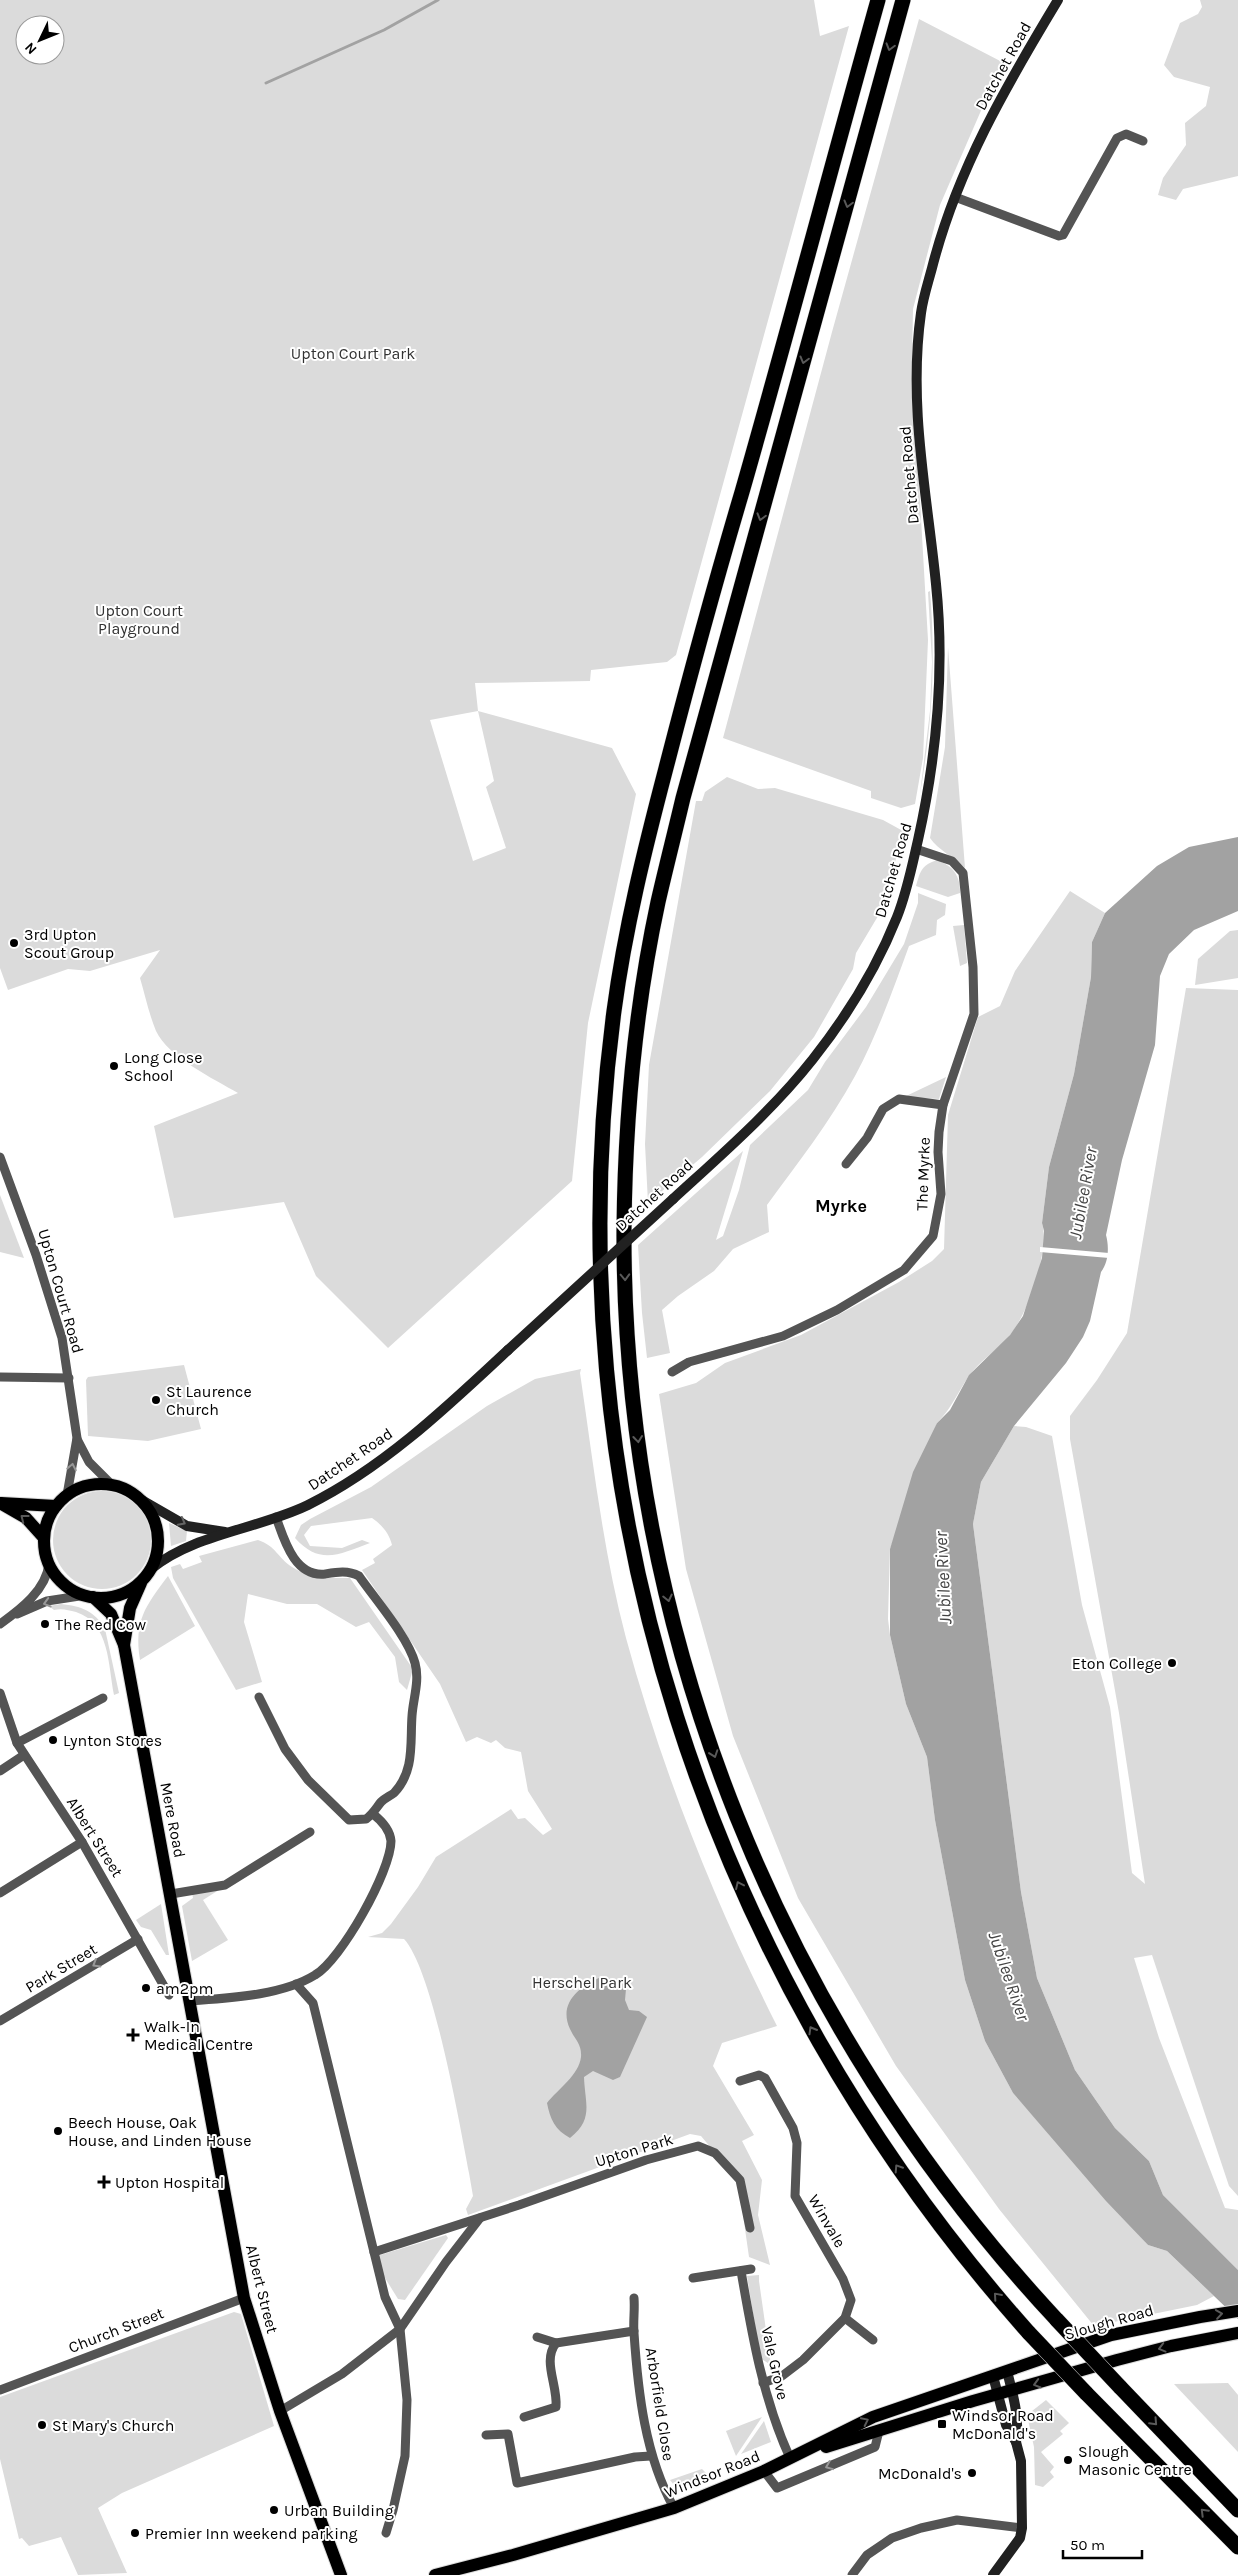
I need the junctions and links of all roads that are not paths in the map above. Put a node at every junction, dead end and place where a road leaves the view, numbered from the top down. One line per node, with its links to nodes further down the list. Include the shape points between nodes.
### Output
1 (878, 0): 80 (highway, one-way to 1, bridge, via 1029,2333 963,2257 860,2110 801,2011 736,1878 684,1743 652,1637 619,1480 604,1339 600,1224 603,1123 614,1012 632,910 681,710)
2 (903, 0): 77 (highway, one-way to 77, bridge, via 658,902 639,1018 626,1157 624,1233 634,1398 648,1504 678,1640 700,1716 752,1856 834,2020 892,2113 985,2240)
3 (1058, 0): 5 (main road, Datchet Road, via 1001,94)
4 (1143, 141): 5 (street, via 1126,134 1117,138 1063,235)
5 (955, 197): 6 (main road, Datchet Road, via 943,226 921,312 916,391 936,584 940,682 933,763)
6 (916, 849): 7 (street, The Myrke, via 952,860 963,873 967,895 974,1014); 19 (main road, Datchet Road, bridge, via 906,891 892,928 866,980 830,1036 777,1100 442,1410 359,1475 324,1497)
7 (943, 1105): 9 (street, via 899,1099 882,1109 868,1138); 10 (street, The Myrke, via 938,1152 940,1194 933,1236 904,1270 837,1310 783,1336 689,1362)
8 (0, 1157): 12 (street, Upton Court Road, via 47,1286)
9 (846, 1164)
10 (672, 1372)
11 (0, 1377): 12 (street)
12 (69, 1378): 13 (street, Upton Court Road)
13 (77, 1438): 14 (street, Upton Court Road, via 89,1462); 15 (street, Upton Court Road, one-way to 13)
14 (111, 1484): 15 (main road, via 79,1488); 16 (main road)
15 (67, 1496): 18 (main road)
16 (140, 1499): 20 (main road, Datchet Road, one-way to 20, via 187,1526); 23 (main road, via 156,1525 159,1540)
17 (0, 1502): 18 (main road); 21 (main road, one-way to 17, via 26,1518)
18 (56, 1506): 21 (main road)
19 (276, 1517): 20 (main road, Datchet Road); 35 (street, via 288,1549 300,1565 318,1574 345,1572 359,1576 408,1646 415,1664 411,1759 394,1793 382,1801)
20 (229, 1532): 23 (main road, Datchet Road, via 177,1551)
21 (44, 1538): 22 (main road)
22 (49, 1564): 25 (main road, via 71,1589); 26 (street, via 48,1575 40,1590)
23 (151, 1569): 24 (main road)
24 (142, 1581): 25 (main road, via 119,1595); 28 (main road, via 130,1608)
25 (89, 1596): 26 (street, one-way to 26, via 47,1602); 28 (main road, via 111,1614)
26 (10, 1617): 27 (street)
27 (0, 1624)
28 (124, 1645): 39 (main road, Mere Road)
29 (0, 1693): 32 (street, Albert Street)
30 (259, 1697): 35 (street, via 284,1749 308,1780 349,1820 366,1819)
31 (103, 1698): 32 (street)
32 (17, 1743): 33 (street, Albert Street)
33 (24, 1756): 34 (street); 37 (street, Albert Street)
34 (0, 1771)
35 (373, 1814): 41 (street, via 386,1824 391,1841 382,1874 355,1928 334,1957 317,1975)
36 (310, 1832): 39 (street, via 225,1885)
37 (82, 1842): 38 (street); 40 (street, Albert Street)
38 (0, 1893)
39 (171, 1894): 43 (main road, Mere Road)
40 (138, 1939): 42 (street, Albert Street); 44 (street, Park Street, one-way to 44)
41 (296, 1984): 43 (street, via 244,1996); 48 (street, via 313,2003)
42 (169, 1995)
43 (189, 2001): 52 (main road, Albert Street)
44 (0, 2021)
45 (740, 2081): 55 (street, Winvale, via 759,2076 765,2078 793,2128 797,2143 795,2196 843,2279 851,2300)
46 (480, 2218): 47 (street, Upton Park, via 646,2160 698,2146 715,2153 740,2180); 48 (street, Upton Park); 56 (street)
47 (750, 2228)
48 (374, 2252): 56 (street, via 385,2297)
49 (751, 2269): 50 (street)
50 (741, 2271): 51 (street); 64 (street, Vale Grove)
51 (693, 2278)
52 (244, 2298): 65 (street, Church Street); 68 (main road, Albert Street)
53 (634, 2298): 57 (street, Arborfield Close)
54 (1238, 2311): 62 (main road, Slough Road, one-way to 54, via 1112,2335)
55 (845, 2318): 60 (street); 64 (street, via 803,2360 782,2376)
56 (400, 2329): 68 (street, via 342,2374); 79 (street, via 407,2400 405,2456)
57 (634, 2331): 61 (street, Arborfield Close); 73 (street, Arborfield Close)
58 (1238, 2334): 66 (main road, one-way to 66, via 1171,2346)
59 (537, 2337): 61 (street, Arborfield Close)
60 (873, 2340)
61 (556, 2343): 69 (street, via 550,2351 556,2406)
62 (1007, 2372): 63 (main road, Slough Road); 66 (main road)
63 (993, 2376): 67 (main road); 74 (main road, Windsor Road, one-way to 63, via 873,2417)
64 (763, 2383): 74 (street, Vale Grove, via 775,2426)
65 (0, 2390)
66 (1012, 2391): 67 (main road); 72 (main road, via 1018,2429)
67 (998, 2395): 70 (main road); 72 (main road, via 1006,2425)
68 (280, 2411): 81 (main road, Albert Street)
69 (524, 2417)
70 (879, 2431): 74 (main road); 75 (street, one-way to 75, via 875,2447 777,2488)
71 (486, 2435): 73 (street, via 508,2434 517,2483)
72 (1016, 2442): 78 (main road, via 1021,2461)
73 (651, 2456): 76 (street, Arborfield Close, via 660,2483)
74 (790, 2458): 75 (main road, Windsor Road)
75 (764, 2471): 76 (main road, Windsor Road)
76 (674, 2508): 82 (main road, Windsor Road)
77 (1238, 2510)
78 (1022, 2528): 83 (street, via 957,2520 921,2528 892,2538 867,2555); 84 (main road, via 1020,2538)
79 (386, 2533)
80 (1238, 2547)
81 (341, 2575)
82 (435, 2575)
83 (852, 2575)
84 (993, 2575)

